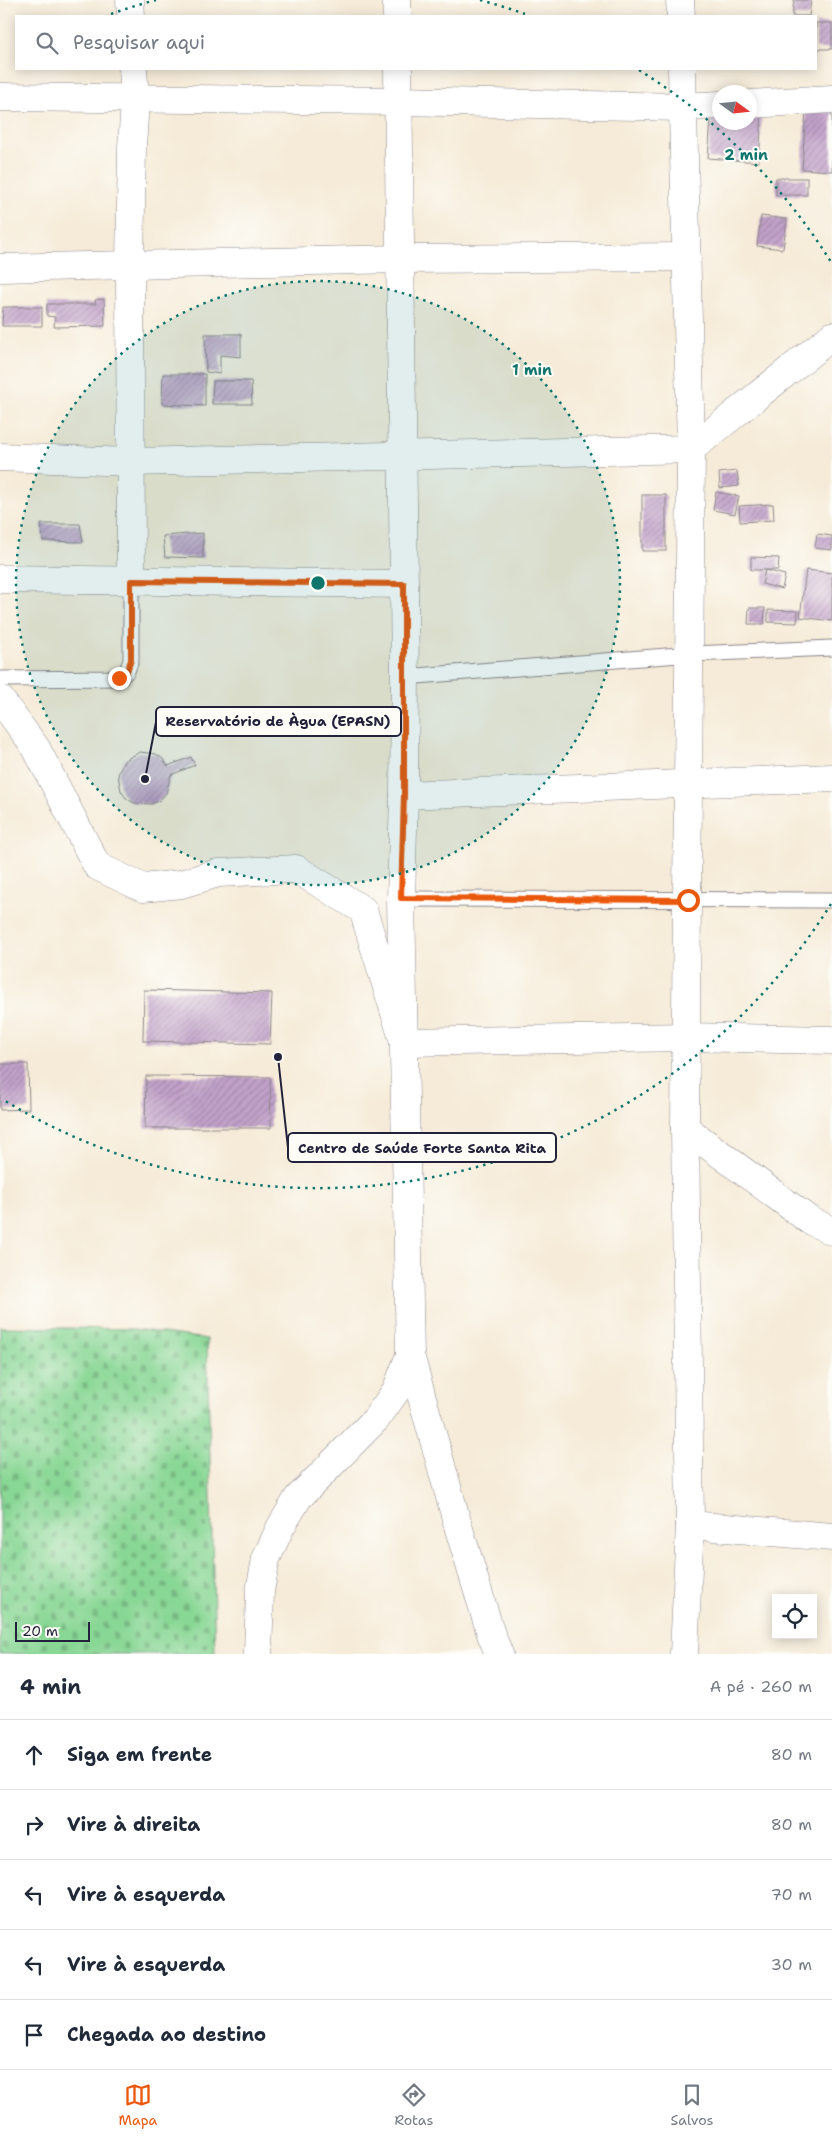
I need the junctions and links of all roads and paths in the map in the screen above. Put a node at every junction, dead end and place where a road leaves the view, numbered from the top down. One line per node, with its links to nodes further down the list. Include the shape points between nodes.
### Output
1 (130, 0): 4 (street)
2 (397, 0): 5 (street)
3 (680, 0): 6 (street)
4 (131, 15)
5 (397, 15)
6 (681, 15)
7 (133, 70): 12 (street)
8 (398, 70): 13 (street)
9 (682, 70): 16 (street)
10 (0, 97): 12 (street)
11 (832, 99): 14 (street)
12 (135, 100): 13 (street); 19 (street)
13 (398, 101): 16 (street); 18 (street)
14 (757, 104)
15 (712, 105): 16 (street)
16 (683, 107): 17 (street)
17 (687, 257): 18 (street); 22 (street)
18 (400, 259): 19 (street); 23 (street)
19 (130, 264): 20 (street); 25 (street)
20 (0, 268)
21 (832, 336): 22 (street)
22 (691, 449): 23 (street); 30 (street)
23 (403, 455): 25 (street); 28 (street)
24 (0, 458): 25 (street)
25 (130, 462): 27 (street)
26 (0, 580): 27 (street)
27 (131, 581): 28 (street); 32 (lane, via 131,660 127,671 119,678)
28 (404, 584): 31 (street)
29 (832, 648): 30 (lane)
30 (691, 654): 31 (lane); 35 (street)
31 (405, 677): 36 (street)
32 (0, 679)
33 (0, 699): 42 (street, via 36,748 97,866 143,888 181,884 218,873 296,869 364,910)
34 (832, 778): 35 (street)
35 (688, 782): 36 (street); 38 (street)
36 (404, 795): 37 (street)
37 (401, 898): 38 (lane); 42 (street)
38 (688, 900): 39 (lane); 40 (street)
39 (832, 900)
40 (686, 1038): 41 (street); 42 (street); 43 (street)
41 (832, 1040)
42 (404, 1042): 45 (street)
43 (685, 1128): 44 (street, via 808,1220); 46 (street)
44 (832, 1231)
45 (410, 1355): 48 (street, via 396,1391 376,1419 298,1498 280,1528 266,1559 260,1591); 49 (street, via 459,1529)
46 (690, 1525): 47 (street); 50 (street)
47 (832, 1537)
48 (258, 1654)
49 (499, 1654)
50 (684, 1654)

